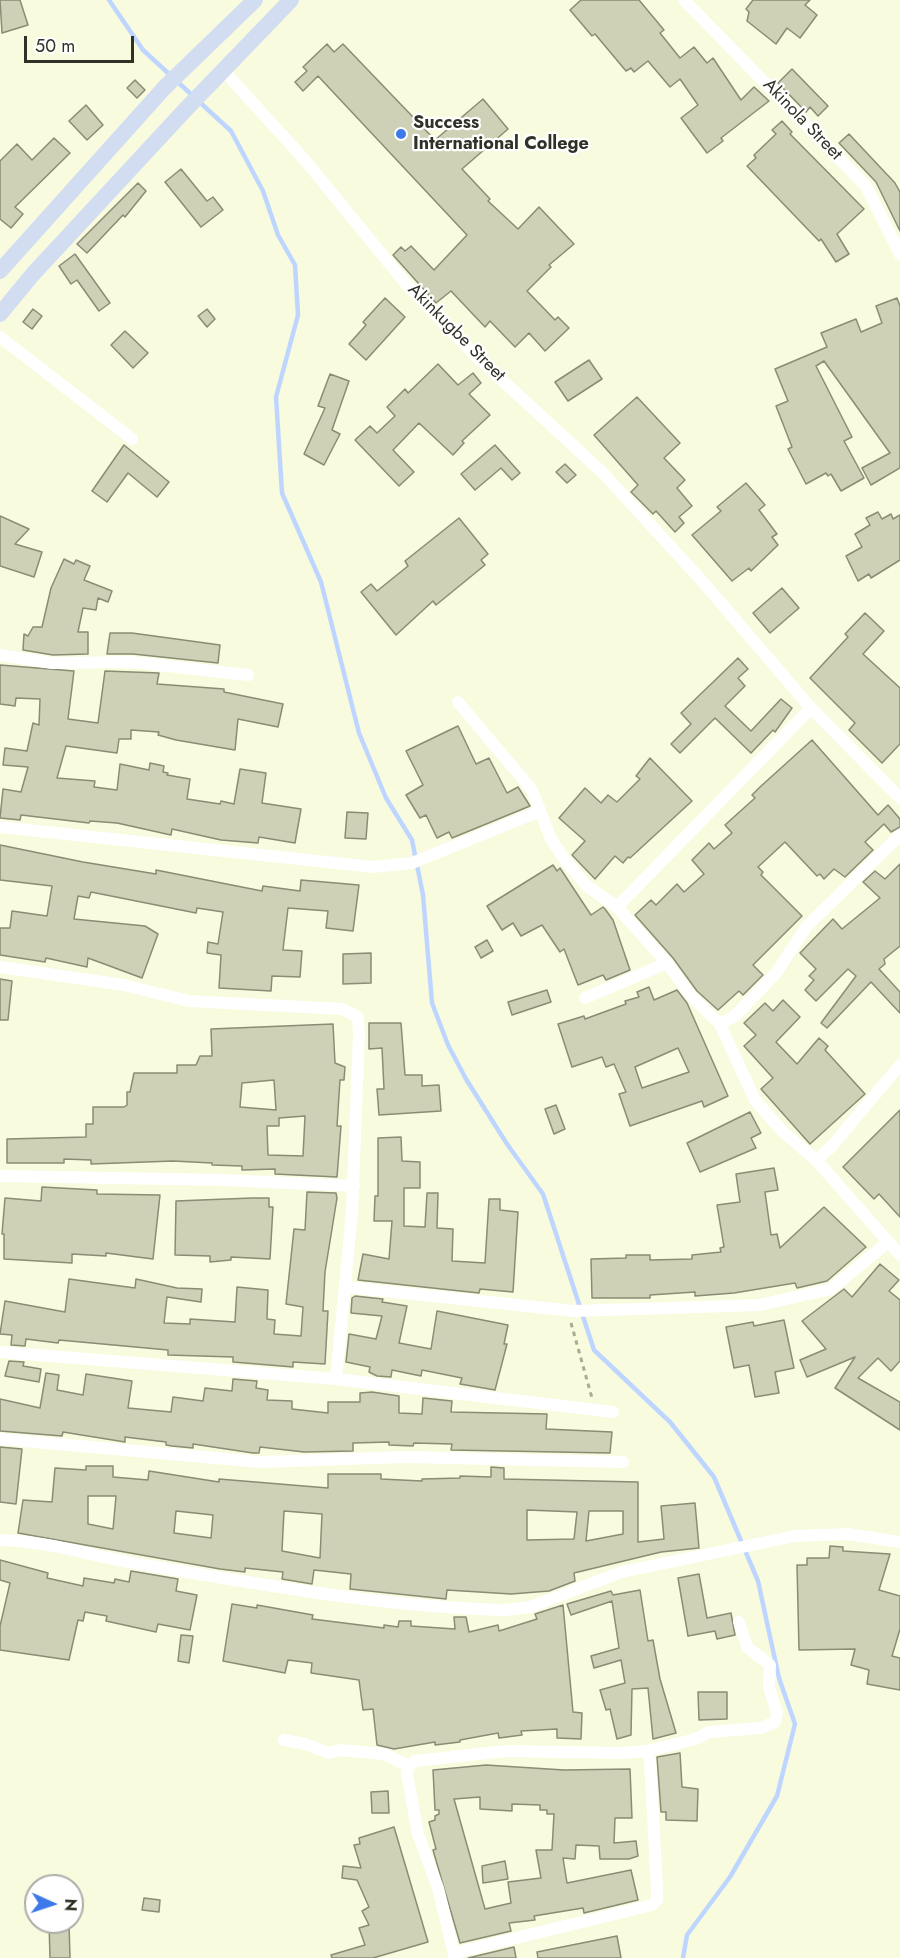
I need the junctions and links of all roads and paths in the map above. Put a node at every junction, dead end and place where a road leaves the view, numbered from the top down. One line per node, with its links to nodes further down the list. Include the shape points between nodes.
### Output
1 (255, 0): 6 (main road, via 165,87)
2 (291, 0): 4 (main road)
3 (684, 0): 5 (street, Akinola Street, via 866,186)
4 (224, 70): 7 (main road); 13 (street, Akinkugbe Street, via 408,285 478,358 603,473)
5 (900, 254)
6 (0, 271)
7 (0, 314)
8 (0, 337): 9 (street)
9 (132, 439)
10 (0, 655): 11 (street, via 52,663 132,662)
11 (248, 675)
12 (458, 702): 15 (street, via 532,790)
13 (811, 708): 14 (street, Akinkugbe Street); 18 (street)
14 (900, 798)
15 (540, 811): 16 (street, via 412,863 373,867); 18 (street, via 565,860 587,886)
16 (0, 827)
17 (900, 835): 22 (street, via 807,926 776,973 735,1016)
18 (617, 907): 19 (street)
19 (667, 963): 21 (street); 22 (street, via 691,996)
20 (0, 967): 26 (street, via 124,985 189,1001 342,1009 358,1017)
21 (585, 998)
22 (720, 1024): 24 (street, via 755,1100 782,1131)
23 (900, 1065): 24 (street)
24 (816, 1160): 27 (street)
25 (0, 1176): 26 (street)
26 (354, 1186): 29 (street)
27 (888, 1242): 28 (street); 30 (street, via 831,1289 800,1297 760,1305)
28 (900, 1255)
29 (346, 1287): 30 (street); 32 (street)
30 (570, 1310): 33 (path)
31 (0, 1352): 32 (street)
32 (336, 1379): 33 (street)
33 (596, 1410): 34 (street)
34 (613, 1412)
35 (0, 1439): 36 (street, via 260,1462 405,1457)
36 (623, 1462)
37 (0, 1540): 38 (street, via 347,1598 505,1611 530,1607 622,1572 764,1541 848,1534)
38 (900, 1542)
39 (739, 1622): 41 (street, via 747,1647 770,1665 775,1722 761,1728 709,1732)
40 (284, 1740): 42 (street, via 329,1753 341,1750 384,1754)
41 (647, 1750): 42 (street, via 487,1752 415,1761); 43 (street, via 657,1900 652,1905)
42 (409, 1766): 43 (street, via 407,1774 418,1834 438,1888)
43 (455, 1956)

